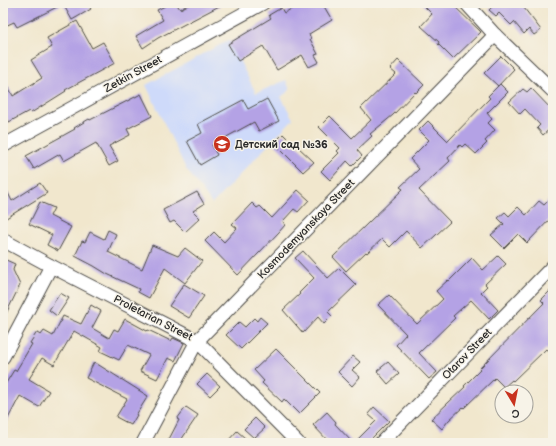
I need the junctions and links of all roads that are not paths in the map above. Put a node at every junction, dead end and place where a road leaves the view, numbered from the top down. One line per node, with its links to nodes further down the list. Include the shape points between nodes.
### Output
1 (263, 3): 5 (street, Zetkin Street)
2 (466, 3): 3 (street)
3 (495, 35): 4 (street); 9 (street, Kosmodemyanskaya Street)
4 (553, 91)
5 (3, 146)
6 (3, 240): 7 (street, Proletarian Street)
7 (51, 266): 9 (street, Proletarian Street); 10 (street)
8 (553, 266): 13 (street, Otarov Street)
9 (197, 341): 11 (street, Kosmodemyanskaya Street); 12 (street, Proletarian Street)
10 (3, 357)
11 (143, 443)
12 (298, 443)
13 (381, 443)

